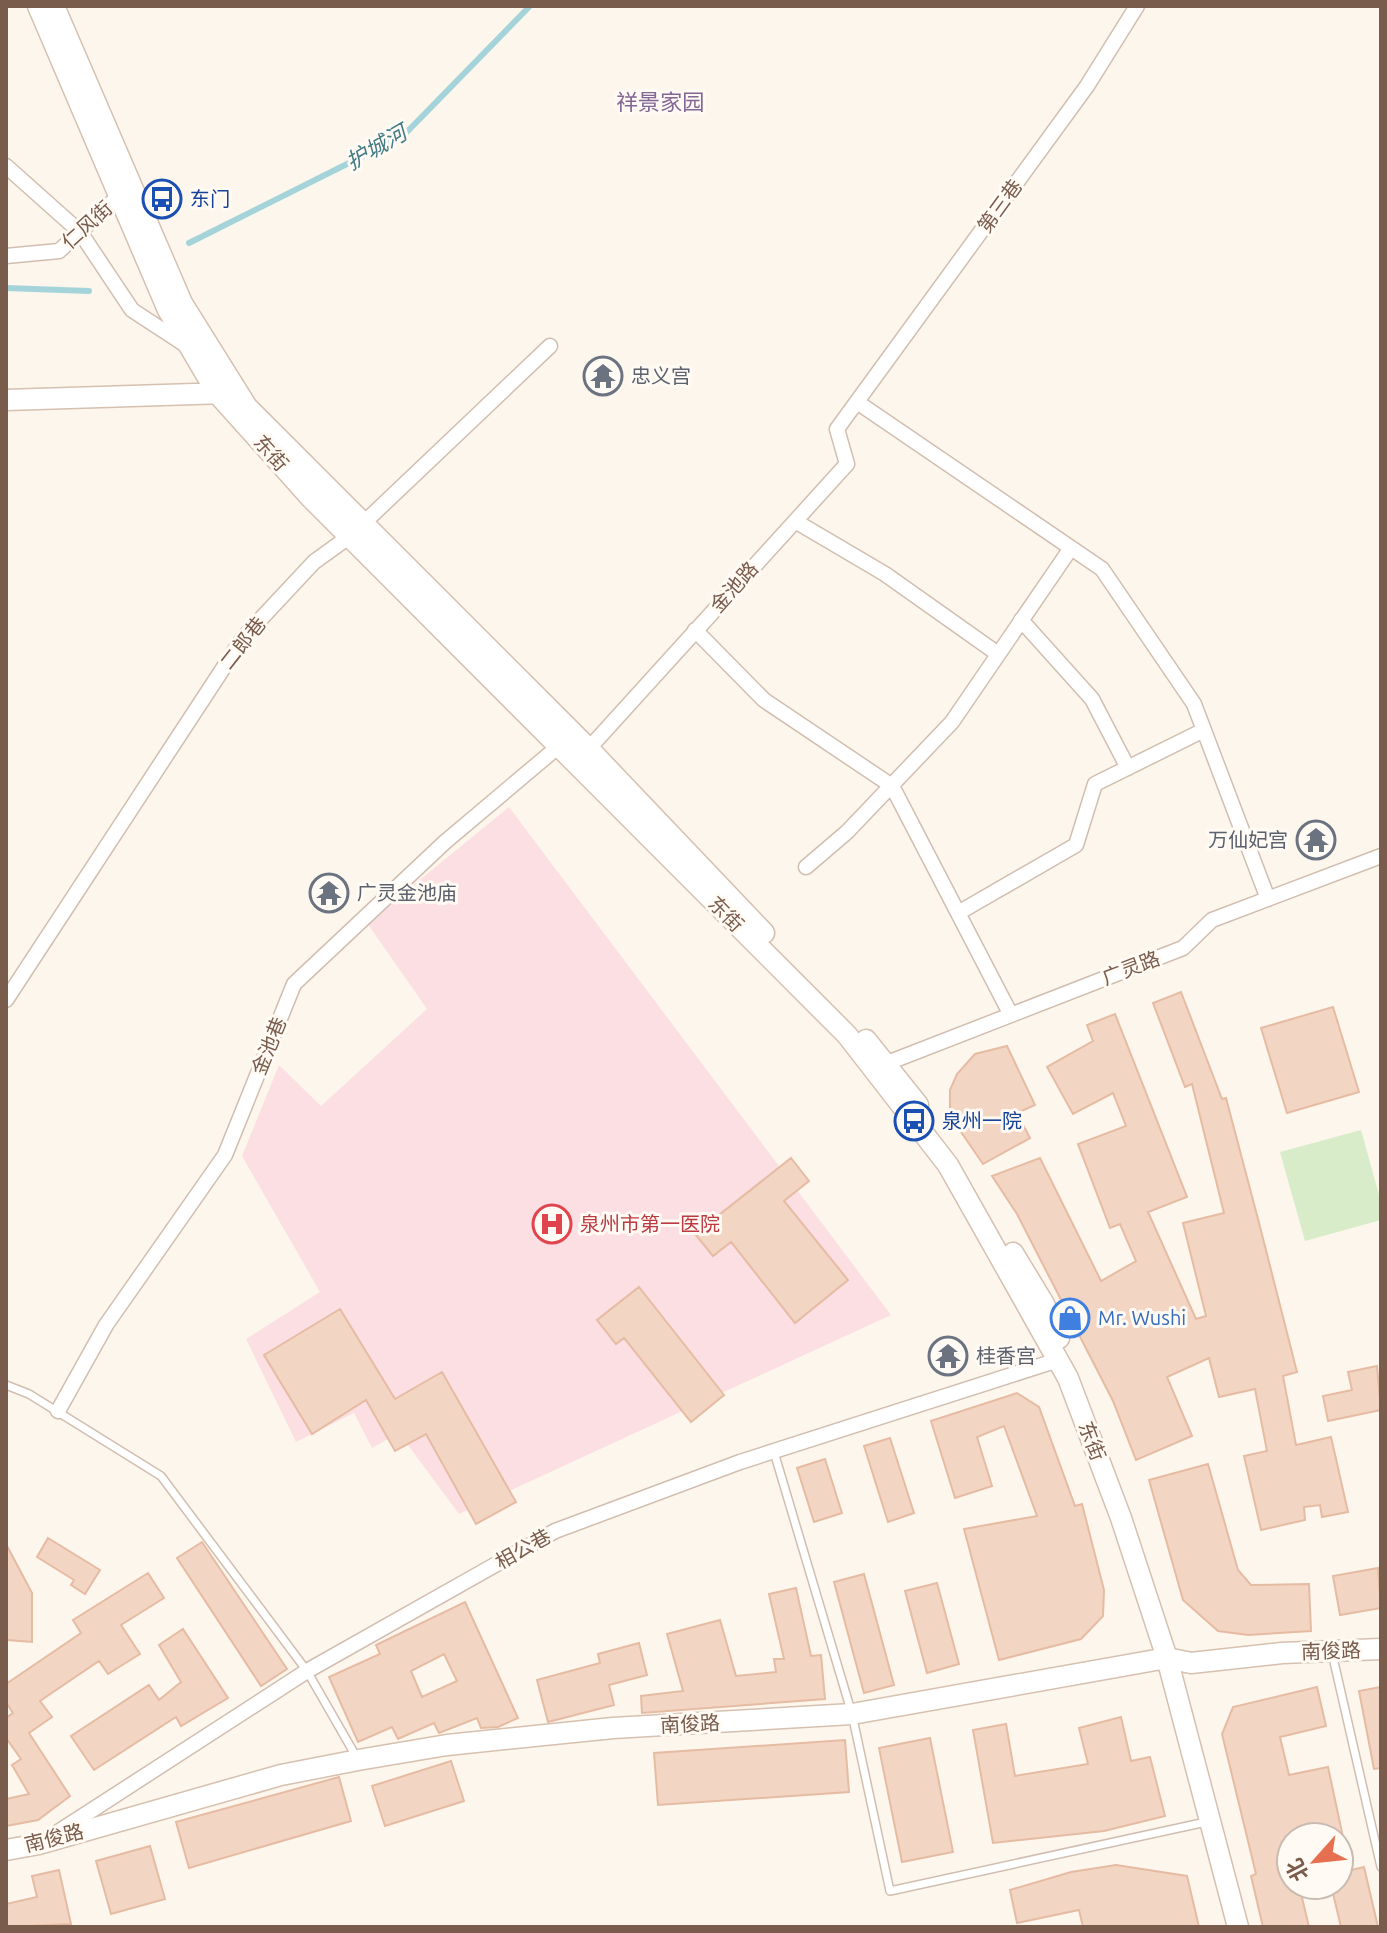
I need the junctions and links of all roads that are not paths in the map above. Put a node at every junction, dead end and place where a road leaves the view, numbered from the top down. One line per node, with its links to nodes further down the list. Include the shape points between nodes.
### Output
1 (38, 6): 5 (main road, 东街)
2 (54, 6): 10 (main road, 东街, via 182,303)
3 (1137, 6): 12 (street, 第三巷, via 1087,86)
4 (6, 166): 6 (street)
5 (120, 195): 6 (street, 仁风街); 9 (main road, 东街, via 168,310)
6 (80, 232): 7 (street, 仁风街, via 59,251); 9 (street, via 132,310)
7 (6, 256)
8 (550, 346): 14 (street, 二郎巷)
9 (190, 348): 10 (main road, 东街)
10 (227, 393): 11 (main road); 14 (main road, 东街)
11 (6, 400)
12 (857, 402): 13 (street, 金池路, via 837,429 847,464); 15 (street)
13 (795, 521): 17 (street, 金池路); 18 (street, via 885,574)
14 (356, 530): 20 (main road, 东街); 21 (main road, 东街); 28 (street, 二郎巷, via 314,562 243,638)
15 (1071, 548): 16 (street); 19 (street, via 1102,569 1133,611 1194,704)
16 (1021, 620): 18 (street); 22 (street, via 1092,699)
17 (695, 630): 21 (street, 金池路); 23 (street, via 764,700)
18 (998, 654): 23 (street, via 952,722)
19 (1204, 730): 22 (street); 26 (street)
20 (559, 746): 21 (main road, 东街); 33 (street, 金池巷, via 445,842 294,984 225,1155 106,1325)
21 (582, 756): 30 (main road, 东街)
22 (1128, 768): 27 (street, via 1095,784 1076,845)
23 (892, 786): 25 (street); 27 (street)
24 (1381, 856): 26 (street, 广灵路)
25 (806, 867)
26 (1268, 899): 29 (street, 广灵路, via 1212,920 1183,948)
27 (958, 913): 29 (street)
28 (6, 1000)
29 (1011, 1015): 30 (street, 广灵路)
30 (880, 1066): 31 (main road, 东街, via 948,1165); 37 (main road, 东街, via 939,1133 1044,1304 1118,1474)
31 (1058, 1360): 34 (street, 相公巷); 37 (main road, 东街)
32 (6, 1385): 33 (lane)
33 (58, 1411): 38 (lane, via 161,1476)
34 (774, 1452): 38 (street, 相公巷, via 555,1531); 39 (lane)
35 (1381, 1649): 36 (main road, 南俊路)
36 (1332, 1651): 37 (main road, 南俊路, via 1191,1663); 44 (lane)
37 (1171, 1659): 39 (main road, 南俊路); 41 (main road, 东街)
38 (307, 1671): 40 (lane); 42 (street, 相公巷)
39 (852, 1714): 40 (main road, 南俊路, via 613,1728); 41 (lane, via 890,1891)
40 (358, 1760): 42 (main road, 南俊路, via 253,1783)
41 (1210, 1821): 45 (main road, 东街)
42 (39, 1844): 43 (main road, 南俊路)
43 (6, 1850)
44 (1381, 1867)
45 (1238, 1927)

